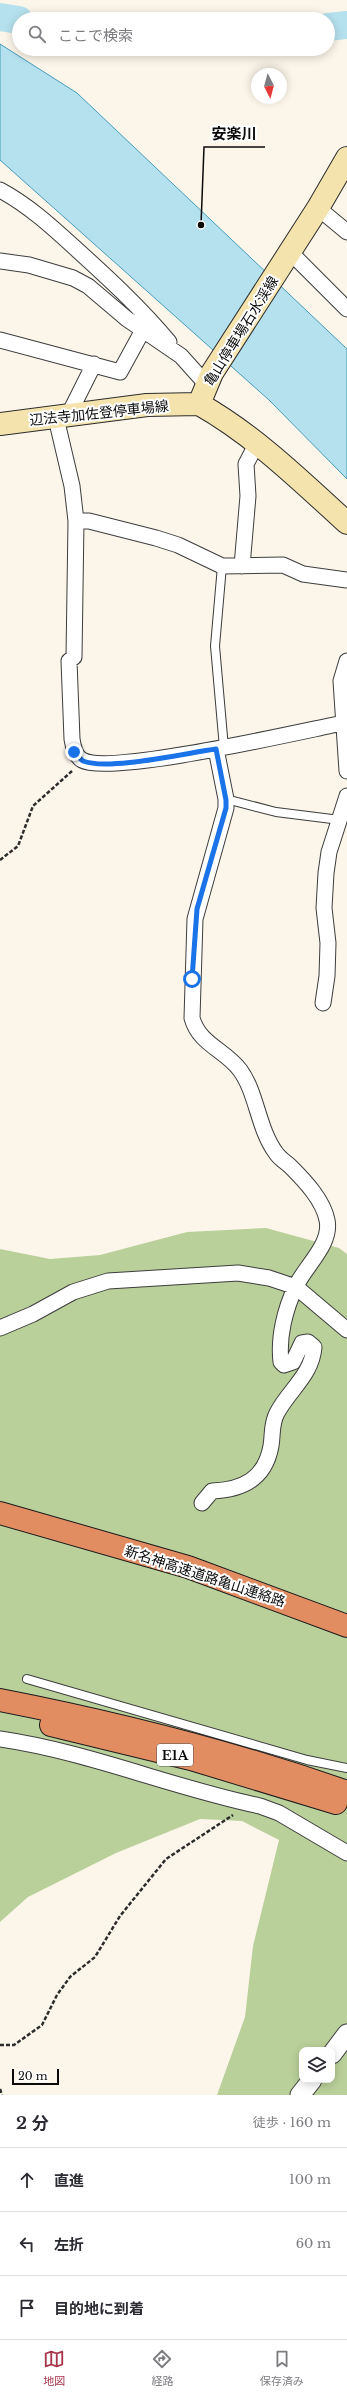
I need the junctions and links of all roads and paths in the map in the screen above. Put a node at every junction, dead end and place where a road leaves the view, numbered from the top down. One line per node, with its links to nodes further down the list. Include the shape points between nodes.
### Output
1 (347, 158): 3 (main road, 亀山停車場石水渓線)
2 (0, 190): 10 (street, via 38,215 94,265 154,324)
3 (318, 208): 4 (street); 5 (main road, 亀山停車場石水渓線)
4 (347, 232)
5 (287, 256): 7 (street); 12 (main road, 亀山停車場石水渓線)
6 (0, 261): 8 (street, via 28,265 73,278 88,286)
7 (347, 309)
8 (143, 330): 10 (street); 11 (street, via 120,372)
9 (0, 340): 11 (street)
10 (181, 356): 12 (street)
11 (94, 364): 13 (street)
12 (206, 387): 13 (main road, 辺法寺加佐登停車場線, via 147,405); 15 (main road, 亀山停車場石水渓線, via 226,419)
13 (62, 417): 14 (main road, 辺法寺加佐登停車場線); 16 (street)
14 (0, 424)
15 (257, 443): 17 (main road, 亀山停車場石水渓線); 19 (street, via 246,464 248,496)
16 (76, 521): 18 (street, via 89,521 156,538 178,545); 24 (street, via 74,657 69,661 72,739 74,752)
17 (347, 523)
18 (222, 566): 19 (street); 23 (lane, via 215,646)
19 (242, 566): 20 (street, via 283,565 303,574)
20 (347, 580)
21 (347, 661): 22 (street, via 341,681)
22 (344, 720): 23 (street); 25 (street)
23 (220, 748): 24 (street, via 116,764 96,764); 27 (street)
24 (82, 760): 29 (path, via 35,802 18,846)
25 (347, 771)
26 (347, 796): 28 (street)
27 (226, 800): 28 (lane, via 276,812); 31 (street, via 196,914 192,1018 194,1026 206,1042 240,1070 262,1126 276,1153 309,1187 324,1212 328,1233)
28 (340, 820): 30 (street, via 329,852 325,891 328,943)
29 (0, 860)
30 (323, 1003)
31 (296, 1287): 32 (street, via 269,1278 238,1273 108,1281 73,1292 33,1314); 33 (street); 34 (street, via 288,1305 280,1351 281,1362 284,1366 289,1365 302,1343 308,1342 314,1347 309,1366 273,1421 268,1458 256,1477 230,1491 212,1491)
32 (0, 1328)
33 (347, 1330)
34 (202, 1503)
35 (0, 1509): 37 (highway)
36 (0, 1513): 37 (highway)
37 (60, 1530): 38 (highway, 新名神高速道路亀山連絡路, via 188,1567)
38 (347, 1626)
39 (27, 1679): 43 (lane, via 307,1760)
40 (0, 1700): 44 (highway, via 175,1738 274,1766)
41 (0, 1715): 46 (highway, E1A, via 191,1759)
42 (0, 1739): 45 (street, via 22,1742 126,1768)
43 (347, 1768)
44 (347, 1792)
45 (244, 1802): 47 (street, via 279,1813); 49 (path, via 235,1814 166,1858 120,1916 95,1957 70,1977 57,1995 42,2025 14,2045)
46 (347, 1806)
47 (347, 1853)
48 (347, 2034): 50 (street)
49 (0, 2046)
50 (335, 2050)
51 (310, 2083): 54 (street)
52 (0, 2089): 53 (path)
53 (2, 2095)
54 (300, 2095)

